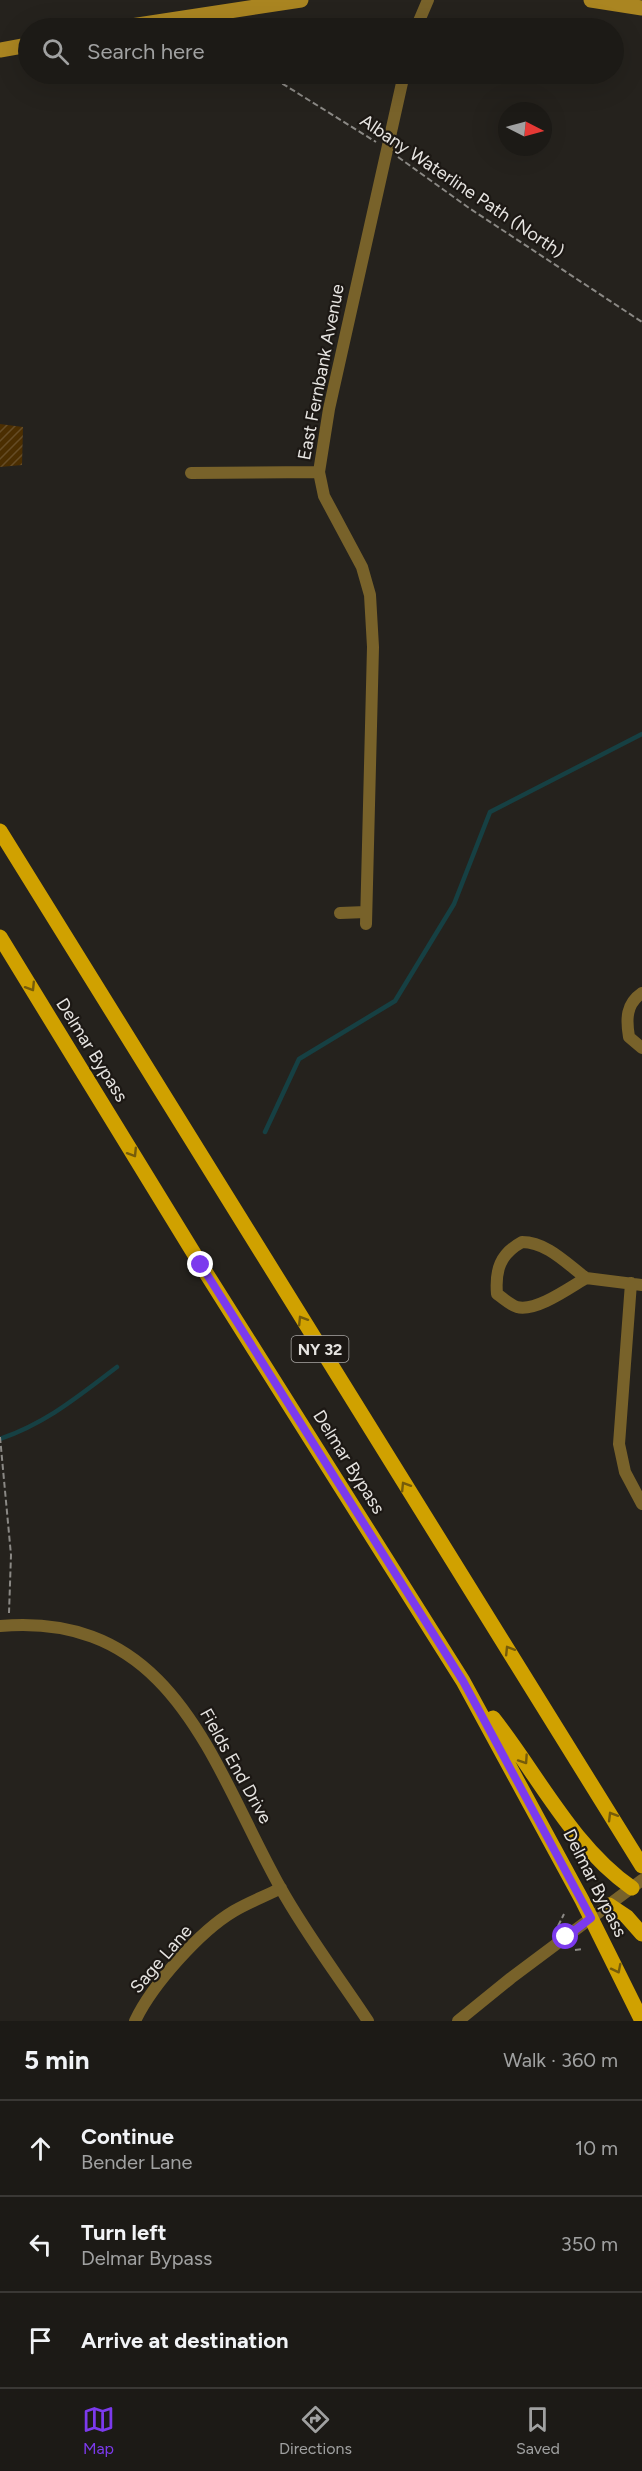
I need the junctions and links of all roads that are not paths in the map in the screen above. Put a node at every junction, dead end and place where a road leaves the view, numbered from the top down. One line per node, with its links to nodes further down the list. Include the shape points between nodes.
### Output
1 (301, 0): 5 (main road)
2 (428, 0): 6 (street)
3 (591, 0): 4 (main road)
4 (642, 8)
5 (183, 18)
6 (420, 18)
7 (18, 47): 8 (main road)
8 (0, 50)
9 (402, 84): 10 (street, East Fernbank Avenue, via 329,409)
10 (319, 472): 11 (street); 13 (street, East Fernbank Avenue, via 324,496 362,567 370,596 373,647 366,918)
11 (191, 473)
12 (0, 831): 22 (main road, Delmar Bypass / NY 32, one-way to 12)
13 (340, 913)
14 (0, 937): 21 (main road, Delmar Bypass / NY 32, one-way to 21)
15 (642, 993): 16 (street, via 628,1009 629,1037)
16 (642, 1048)
17 (586, 1278): 17 (street, via 546,1248 522,1242 501,1258 496,1274 497,1294 526,1308); 18 (street)
18 (636, 1284): 19 (street, via 619,1444 625,1472)
19 (642, 1504)
20 (4, 1625): 24 (street, Fields End Drive, via 49,1626 97,1636 142,1665 181,1704 192,1721 221,1768)
21 (463, 1681): 23 (main road, one-way to 23, via 590,1849 610,1871); 26 (main road, Delmar Bypass / NY 32)
22 (642, 1866)
23 (637, 1884): 25 (street)
24 (281, 1888): 28 (street, Sage Lane, via 233,1911 187,1950 145,2001); 29 (street, Fields End Drive)
25 (609, 1905): 26 (street); 27 (main road)
26 (591, 1918): 30 (street); 31 (main road, Delmar Bypass / NY 32, one-way to 31)
27 (642, 1934)
28 (135, 2021)
29 (368, 2021)
30 (458, 2021)
31 (642, 2021)

